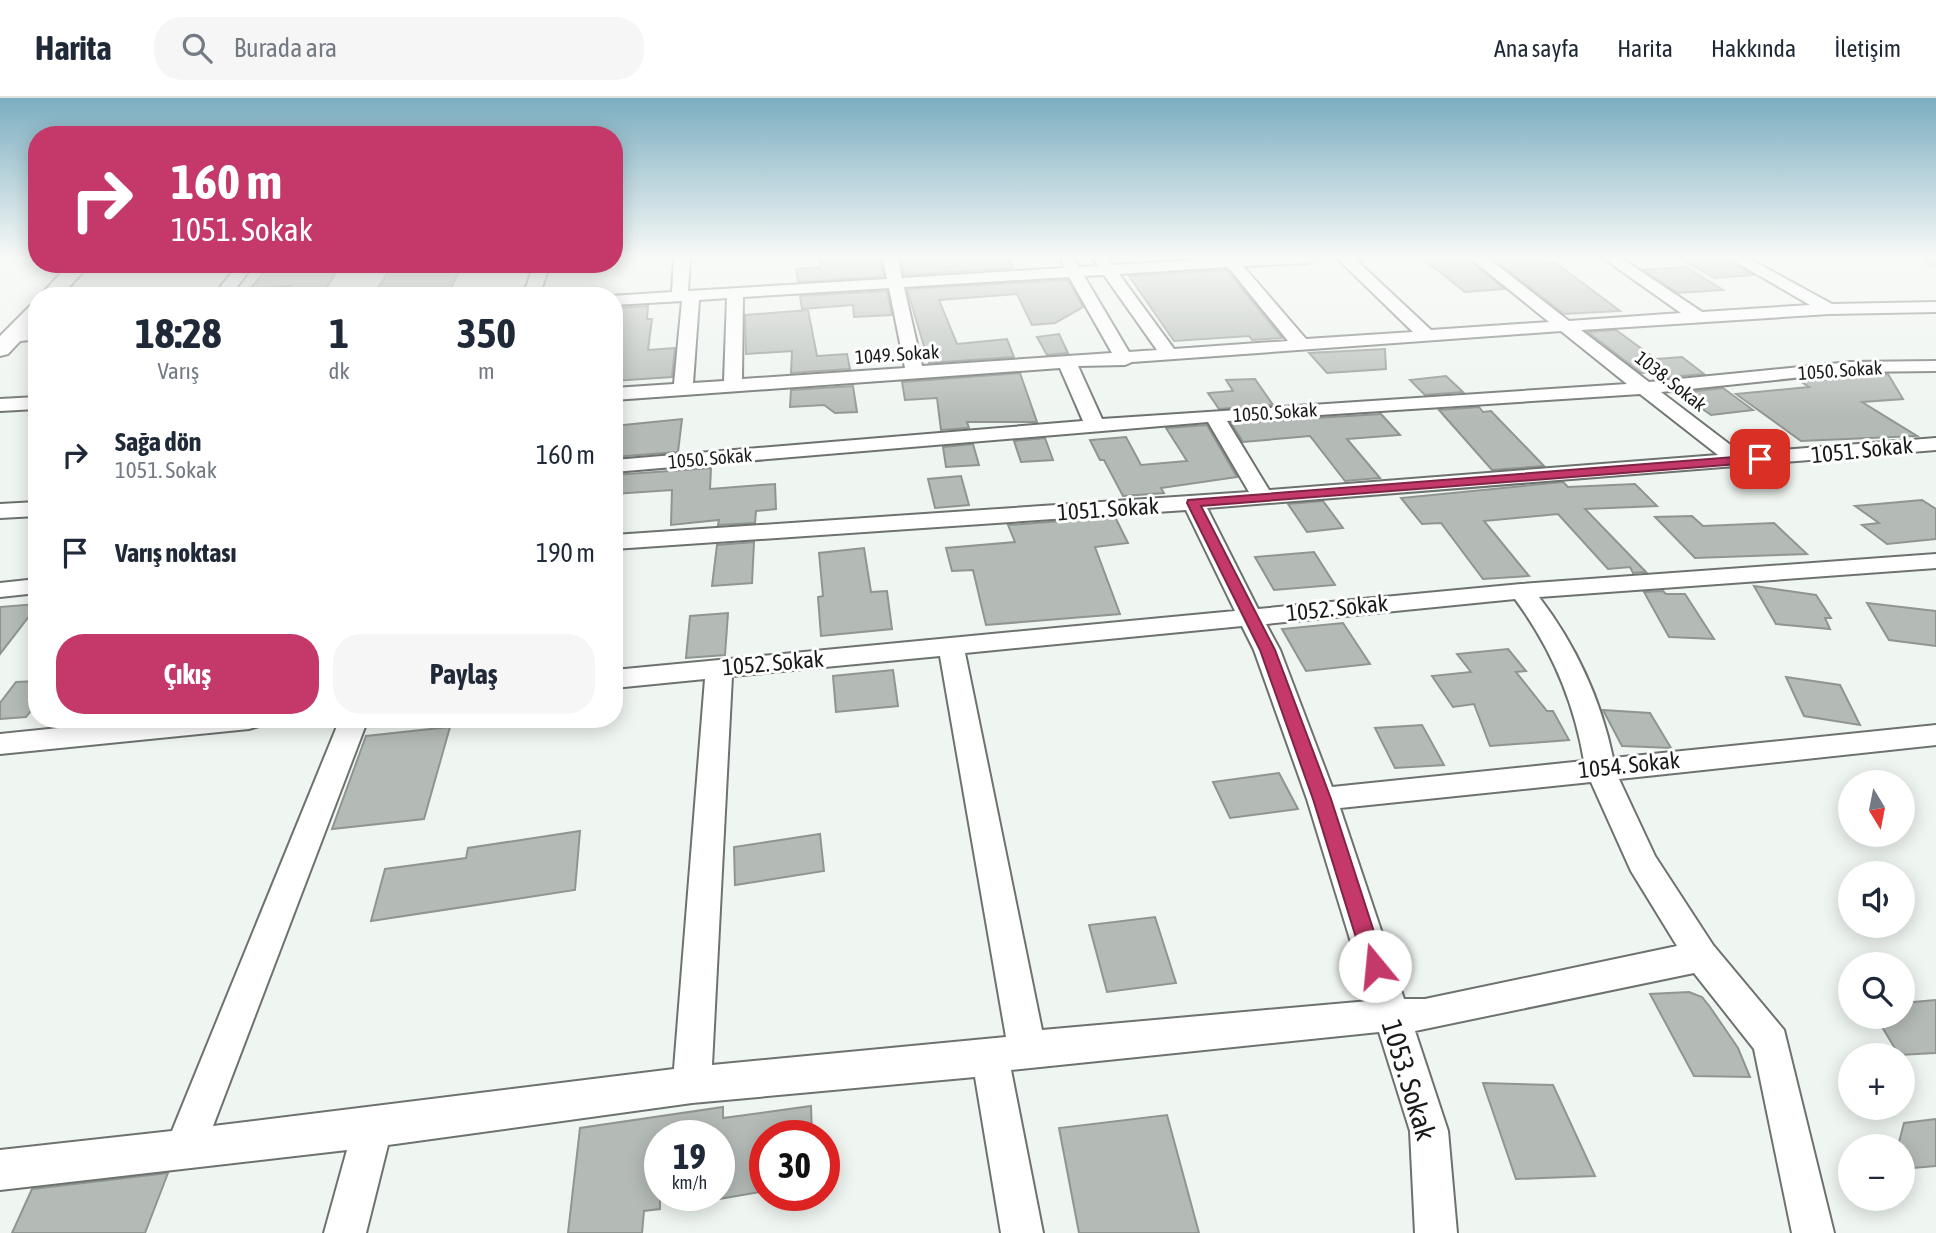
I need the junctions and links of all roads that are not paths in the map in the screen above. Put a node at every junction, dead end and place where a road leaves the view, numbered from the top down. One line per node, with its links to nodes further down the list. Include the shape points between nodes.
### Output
1 (687, 311): 16 (street)
2 (735, 311): 14 (street)
3 (903, 311): 26 (street)
4 (1097, 311): 22 (street)
5 (1138, 311): 21 (street)
6 (1273, 311): 20 (street)
7 (1401, 311): 17 (street)
8 (1547, 311): 13 (street, 1038. Sokak)
9 (1689, 311): 11 (street)
10 (1801, 311): 11 (street, 1049. Sokak)
11 (1699, 318): 13 (street, 1049. Sokak)
12 (28, 320): 18 (street)
13 (1566, 326): 17 (street, 1049. Sokak); 28 (street, 1038. Sokak)
14 (734, 334): 16 (street); 27 (street)
15 (28, 337): 18 (street)
16 (688, 338): 29 (street)
17 (1429, 338): 20 (street, 1049. Sokak)
18 (6, 343)
19 (28, 344): 25 (street)
20 (1303, 347): 21 (street, 1049. Sokak)
21 (1170, 356): 22 (street, 1049. Sokak)
22 (1125, 360): 23 (street, 1049. Sokak)
23 (1068, 363): 26 (street, 1049. Sokak); 34 (street)
24 (1936, 366): 28 (street, 1050. Sokak, via 1850,367)
25 (0, 374)
26 (915, 374): 27 (street, 1049. Sokak)
27 (733, 387): 29 (street, 1049. Sokak)
28 (1646, 388): 33 (street, 1050. Sokak); 36 (street, 1038. Sokak)
29 (683, 389): 30 (street, 1049. Sokak)
30 (623, 393)
31 (28, 403): 32 (street)
32 (0, 405)
33 (1214, 416): 34 (street, 1050. Sokak); 38 (street)
34 (1095, 425): 37 (street, 1050. Sokak)
35 (1936, 444): 36 (street, 1051. Sokak)
36 (1738, 461): 38 (street, 1051. Sokak)
37 (623, 465)
38 (1261, 495): 39 (street, 1051. Sokak)
39 (1193, 503): 42 (street, 1051. Sokak); 47 (street, 1053. Sokak)
40 (28, 509): 41 (street)
41 (0, 511)
42 (623, 541)
43 (1936, 561): 46 (street, 1052. Sokak)
44 (28, 587): 45 (street)
45 (0, 590)
46 (1521, 591): 47 (street, 1052. Sokak); 55 (street, via 1573,676 1591,718)
47 (1251, 617): 48 (street, 1052. Sokak); 56 (street, 1053. Sokak)
48 (951, 648): 49 (street, 1052. Sokak); 59 (street)
49 (719, 667): 50 (street, 1052. Sokak); 61 (street)
50 (623, 678)
51 (178, 728): 54 (street)
52 (350, 728): 63 (street)
53 (1936, 735): 55 (street, 1054. Sokak)
54 (4, 750)
55 (1600, 768): 56 (street, 1054. Sokak); 57 (street, via 1642,862)
56 (1322, 799): 58 (street, 1053. Sokak)
57 (1701, 956): 58 (street, via 1425,1015); 68 (street, via 1771,1042)
58 (1390, 1015): 59 (street); 67 (street, 1053. Sokak, via 1429,1132)
59 (1027, 1049): 60 (street)
60 (990, 1058): 61 (street); 66 (street)
61 (692, 1085): 62 (street)
62 (373, 1128): 63 (street); 65 (street)
63 (185, 1147): 64 (street)
64 (1, 1171)
65 (345, 1233)
66 (1022, 1233)
67 (1436, 1233)
68 (1813, 1233)

